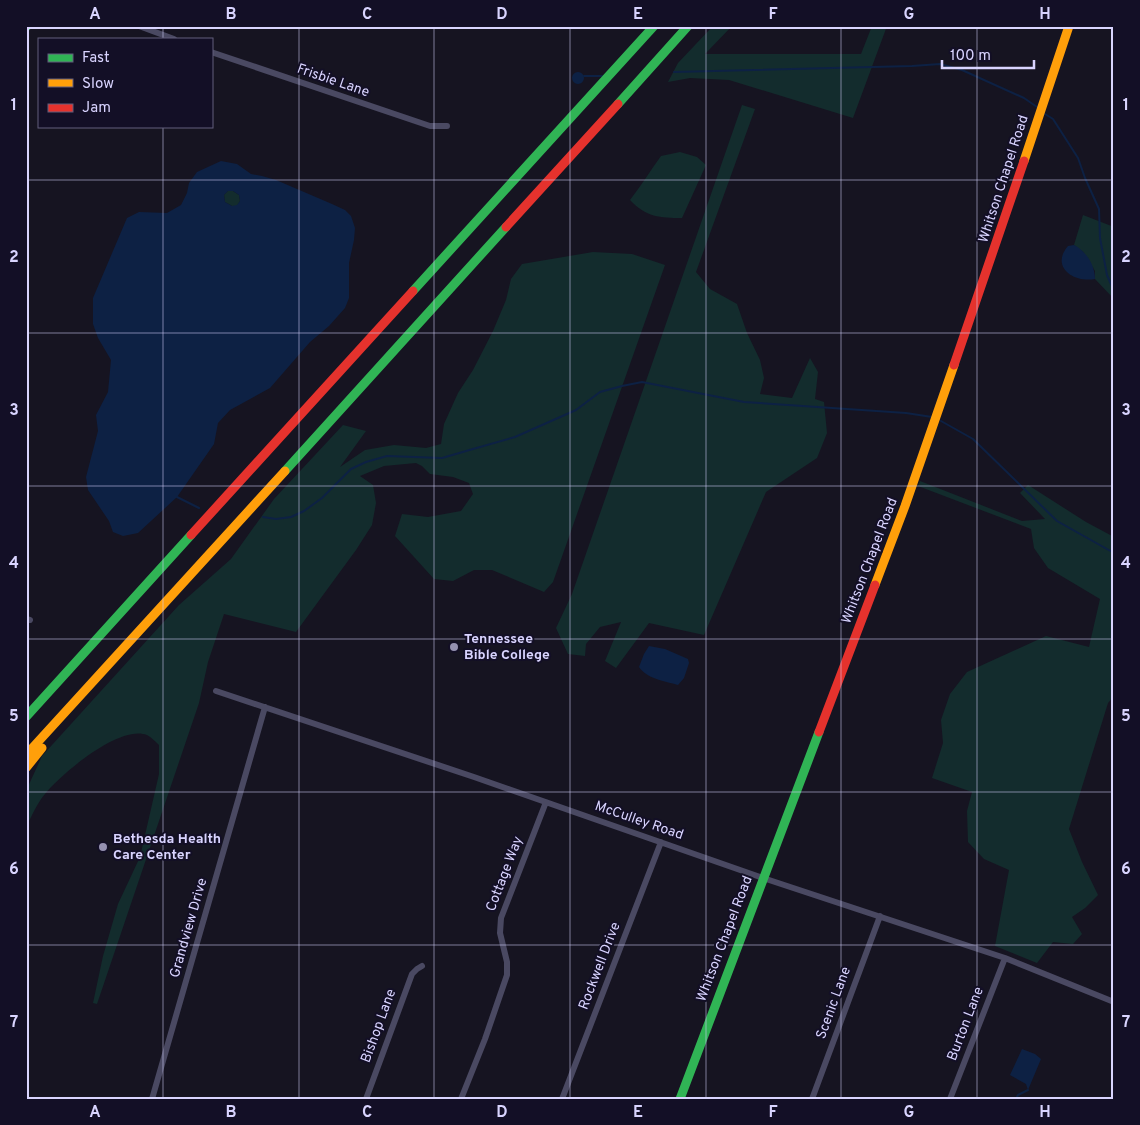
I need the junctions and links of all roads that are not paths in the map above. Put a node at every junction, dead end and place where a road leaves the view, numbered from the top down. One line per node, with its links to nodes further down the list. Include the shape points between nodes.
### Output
1 (139, 26): 5 (street)
2 (654, 26): 9 (main road)
3 (688, 26): 8 (main road)
4 (1069, 26): 18 (main road, Whitson Chapel Road, via 905,506)
5 (171, 38)
6 (212, 52): 7 (street, Frisbie Lane, via 430,126)
7 (447, 126)
8 (88, 687): 14 (main road); 15 (main road)
9 (50, 691): 12 (main road); 13 (main road)
10 (216, 691): 11 (street, McCulley Road)
11 (265, 707): 16 (street, McCulley Road); 23 (street, Grandview Drive)
12 (26, 712)
13 (26, 717)
14 (26, 755)
15 (26, 768)
16 (546, 802): 17 (street, McCulley Road); 25 (street, Cottage Way, via 501,918 500,934 507,976)
17 (661, 842): 18 (street, McCulley Road); 26 (street, Rockwell Drive)
18 (763, 878): 19 (street, McCulley Road); 27 (main road, Whitson Chapel Road)
19 (880, 916): 20 (street, McCulley Road); 28 (street, Scenic Lane)
20 (1005, 958): 22 (street, McCulley Road); 29 (street, Burton Lane)
21 (422, 966): 24 (street, Bishop Lane, via 412,974)
22 (1114, 1002)
23 (152, 1099)
24 (366, 1099)
25 (461, 1099)
26 (562, 1099)
27 (680, 1099)
28 (812, 1099)
29 (950, 1099)

